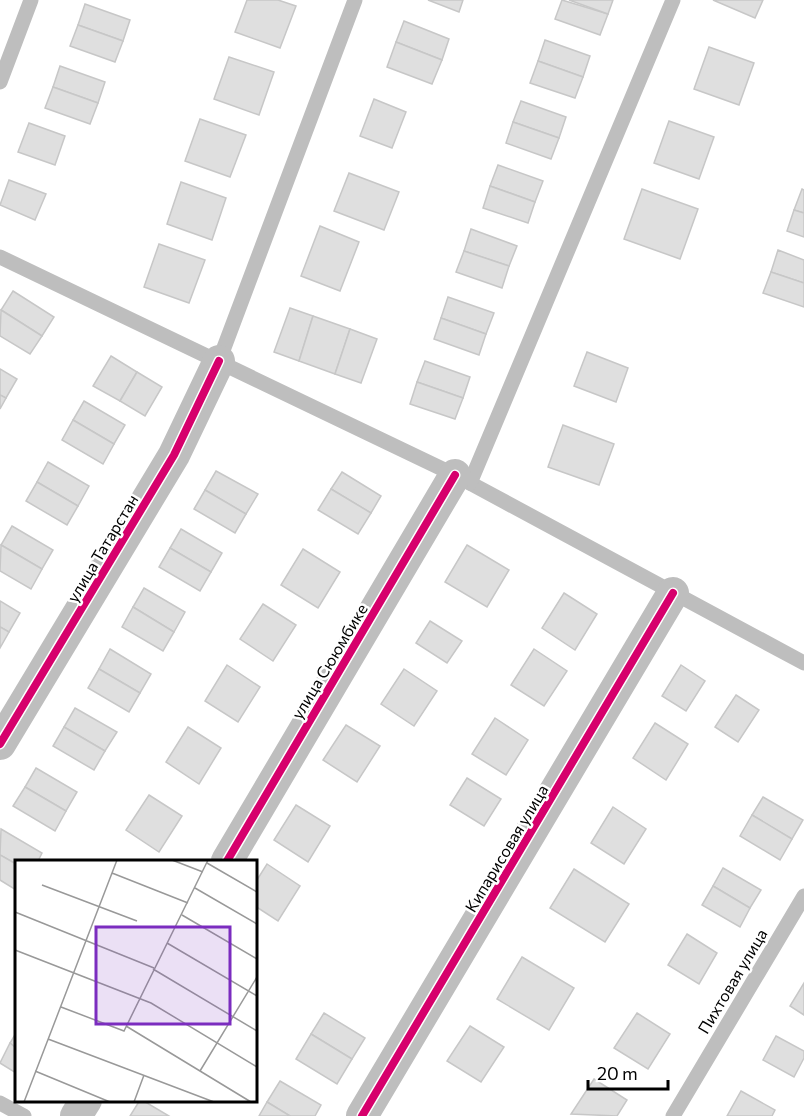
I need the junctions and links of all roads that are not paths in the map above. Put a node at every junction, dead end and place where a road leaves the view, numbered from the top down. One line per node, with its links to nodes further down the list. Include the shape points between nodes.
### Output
1 (31, 0): 4 (lane)
2 (356, 0): 6 (lane)
3 (673, 0): 7 (lane)
4 (0, 82)
5 (0, 257): 6 (lane)
6 (219, 361): 7 (lane); 10 (street, улица Татарстан, via 174,455)
7 (463, 479): 8 (lane); 11 (street, улица Сююмбике)
8 (673, 593): 9 (lane); 17 (street, Кипарисовая улица)
9 (804, 663)
10 (0, 744)
11 (228, 860)
12 (804, 896): 18 (lane, Пихтовая улица)
13 (85, 1101): 16 (street)
14 (0, 1102): 15 (lane)
15 (24, 1116)
16 (76, 1116)
17 (362, 1116)
18 (673, 1116)

